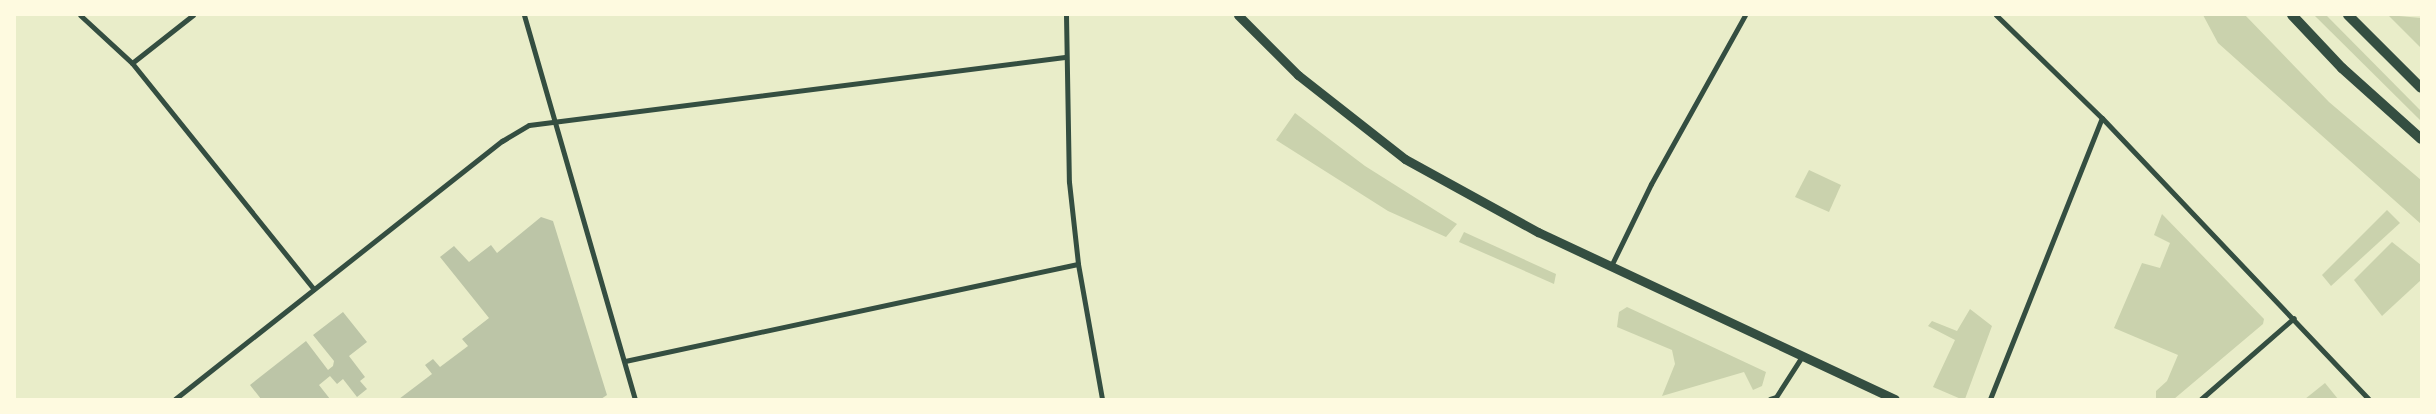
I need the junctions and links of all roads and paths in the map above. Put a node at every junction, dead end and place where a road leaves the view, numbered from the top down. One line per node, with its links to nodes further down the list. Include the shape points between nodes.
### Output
1 (80, 15): 11 (street)
2 (193, 15): 11 (street)
3 (524, 15): 14 (street)
4 (1066, 15): 10 (street)
5 (1238, 15): 17 (street, via 1298,75 1405,159 1475,200)
6 (1744, 15): 17 (street)
7 (1996, 15): 13 (street)
8 (2292, 15): 15 (main road, via 2342,68)
9 (2348, 15): 12 (main road)
10 (1065, 57): 14 (street); 16 (street, via 1069,182)
11 (132, 63): 18 (street)
12 (2421, 88)
13 (2102, 118): 19 (street); 27 (street)
14 (553, 121): 18 (street, via 529,125 502,141); 21 (street)
15 (2421, 139)
16 (1078, 264): 21 (street); 24 (street)
17 (1610, 266): 20 (street)
18 (314, 289): 22 (street)
19 (2294, 318): 28 (street); 29 (street)
20 (1803, 355): 25 (street, via 1776,397); 26 (street)
21 (625, 361): 23 (street)
22 (175, 399)
23 (635, 399)
24 (1102, 399)
25 (1770, 399)
26 (1895, 399)
27 (1990, 399)
28 (2201, 399)
29 (2369, 399)

